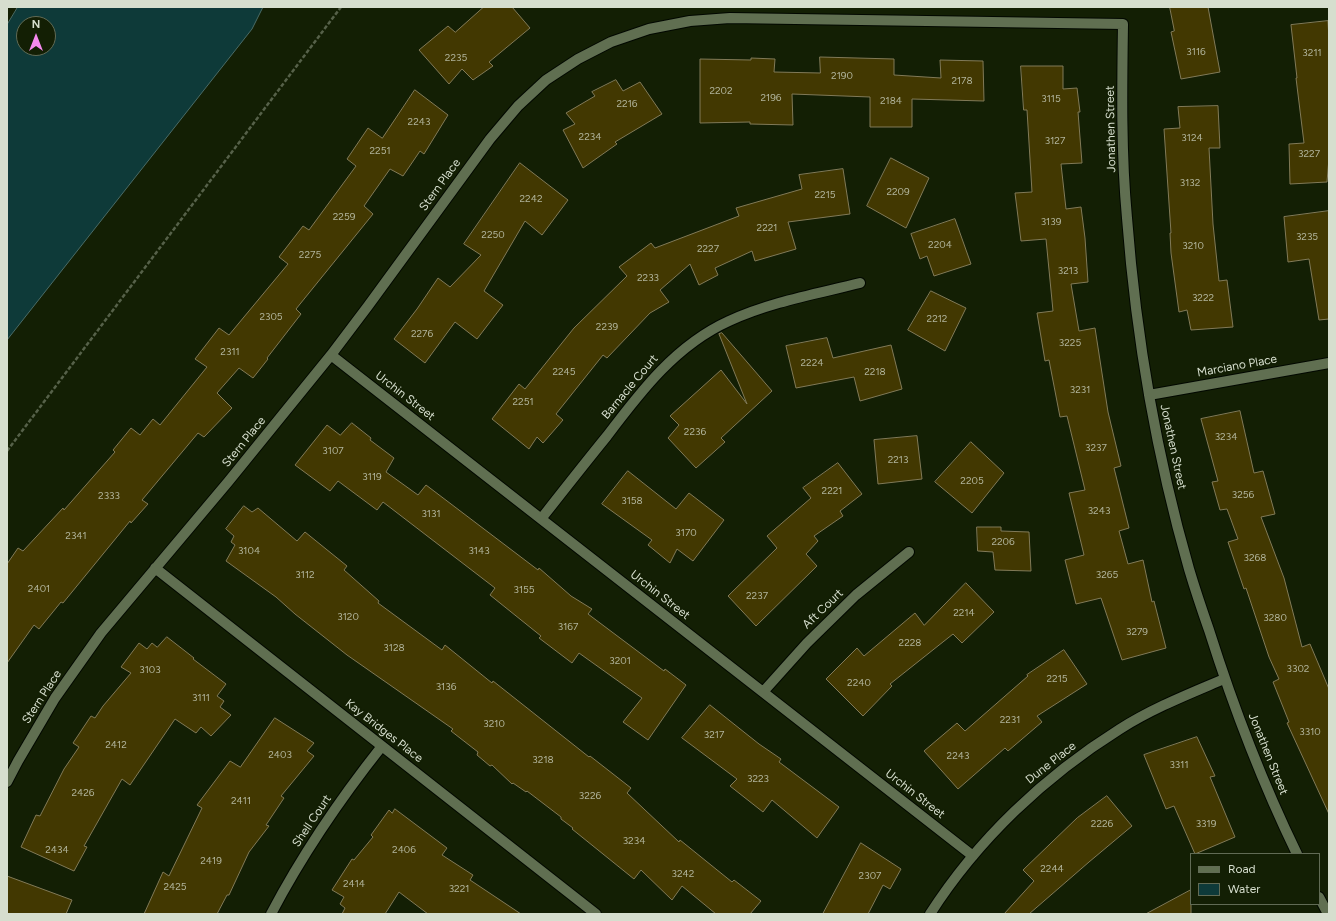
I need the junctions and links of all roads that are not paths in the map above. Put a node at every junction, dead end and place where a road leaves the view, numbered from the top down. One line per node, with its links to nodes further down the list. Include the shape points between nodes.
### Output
1 (1123, 24): 3 (street, Stern Place, via 730,18 676,23 611,42 546,80 518,106 490,139); 5 (street, Jonathen Street, via 1122,118 1127,217 1137,316)
2 (860, 283): 6 (street, Barnacle Court, via 760,308 728,321 697,340 668,362 642,391)
3 (331, 355): 6 (street, Urchin Street); 8 (street, Stern Place)
4 (1329, 363): 5 (street, Marciano Place)
5 (1149, 395): 9 (street, Jonathen Street, via 1167,483 1189,569)
6 (541, 519): 10 (street, Urchin Street)
7 (908, 552): 10 (street, Aft Court, via 856,595 812,637)
8 (156, 568): 11 (street, Kay Bridges Place); 12 (street, Stern Place, via 101,633 55,698)
9 (1224, 679): 13 (street, Jonathen Street, via 1257,765); 14 (street, Dune Place, via 1171,701 1121,728 1074,760 1030,797)
10 (763, 692): 14 (street, Urchin Street)
11 (382, 746): 16 (street, Shell Court, via 323,828); 17 (street, Kay Bridges Place)
12 (7, 782)
13 (1297, 853)
14 (973, 856): 18 (street, Dune Place)
15 (1320, 899): 19 (street)
16 (270, 914)
17 (596, 914)
18 (930, 914)
19 (1328, 914)

